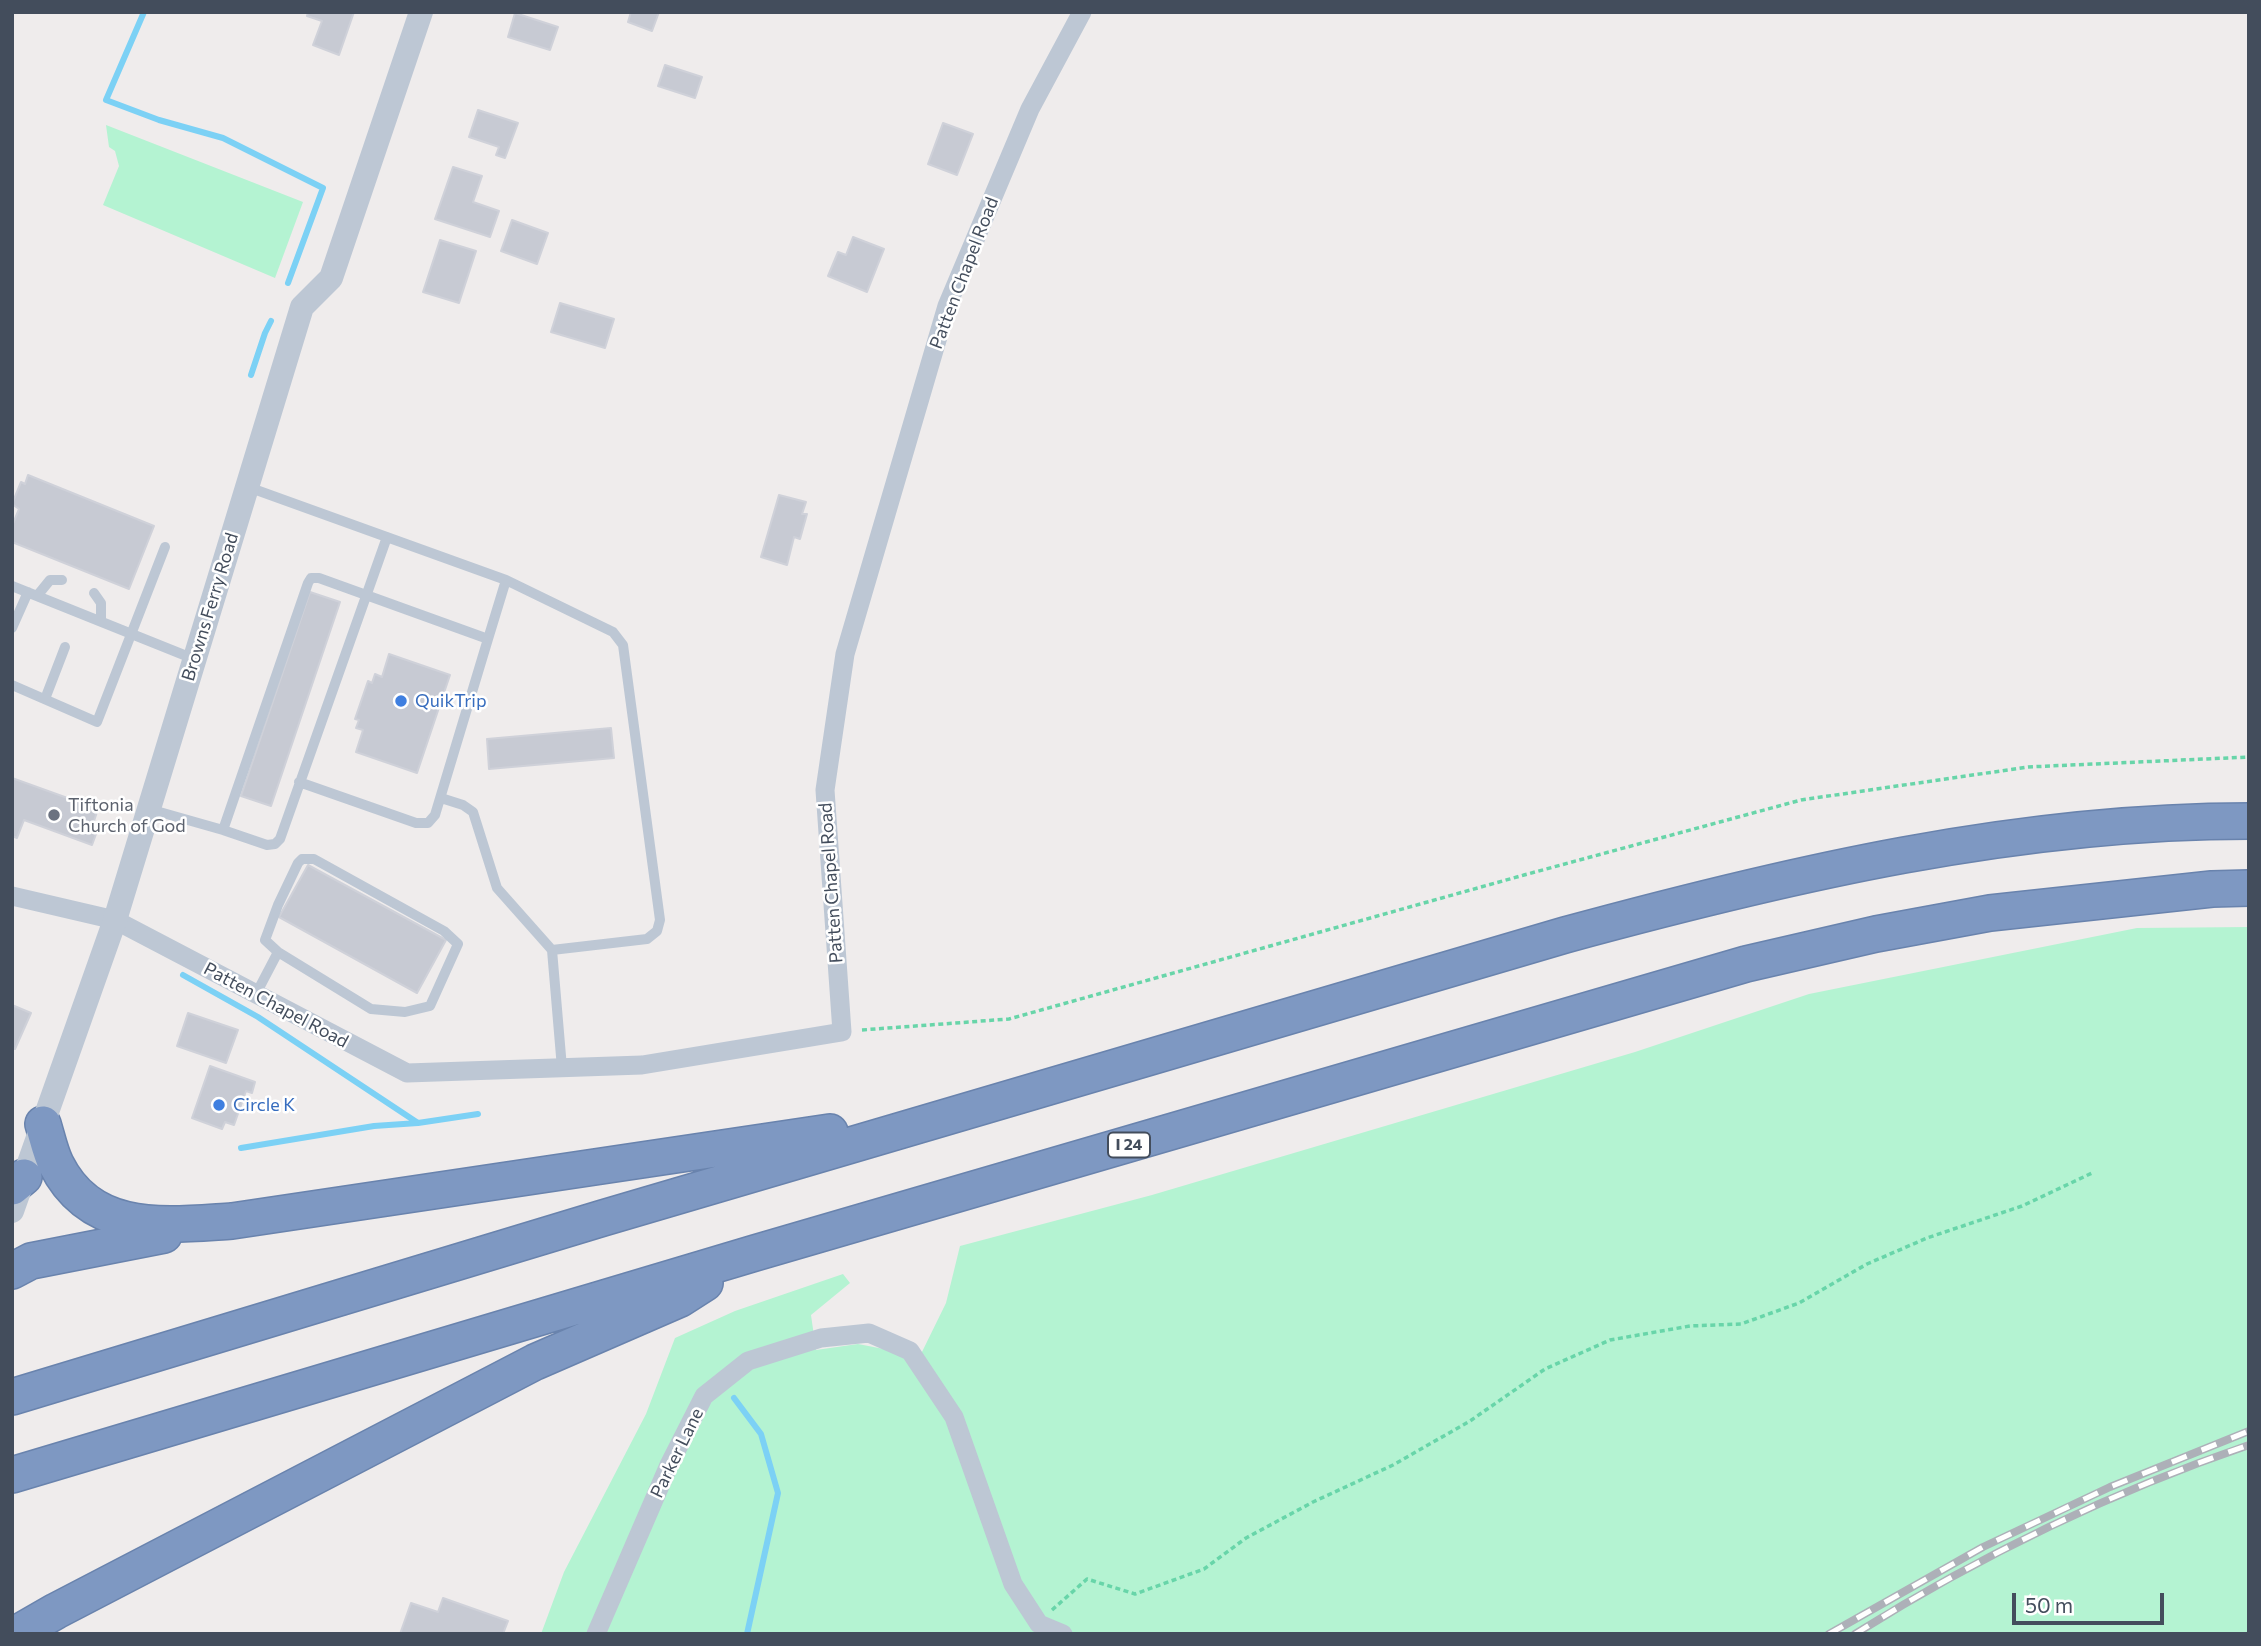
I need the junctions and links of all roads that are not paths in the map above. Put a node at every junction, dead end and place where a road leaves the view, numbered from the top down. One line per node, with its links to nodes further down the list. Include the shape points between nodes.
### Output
1 (421, 12): 3 (street, Browns Ferry Road, via 331,278 302,307)
2 (1082, 12): 31 (street, Patten Chapel Road, via 1030,109 947,306 845,654 825,790 842,1032 642,1065)
3 (247, 486): 4 (lane); 17 (street, Browns Ferry Road)
4 (387, 537): 7 (lane); 11 (lane)
5 (165, 547): 14 (lane)
6 (62, 580): 10 (lane, via 50,580)
7 (506, 580): 15 (lane); 28 (lane, via 613,632 624,645 660,920 657,931 647,939)
8 (12, 586): 10 (lane)
9 (94, 593): 12 (lane, via 101,603)
10 (32, 594): 12 (lane); 13 (lane)
11 (366, 595): 15 (lane); 20 (lane); 24 (lane, via 319,578 308,583)
12 (101, 621): 14 (lane)
13 (12, 628)
14 (131, 633): 17 (lane); 19 (lane, via 97,722)
15 (488, 639): 21 (lane)
16 (65, 647): 19 (lane)
17 (195, 659): 22 (street, Browns Ferry Road)
18 (12, 685): 19 (lane)
19 (45, 699)
20 (299, 782): 21 (lane, via 416,823 428,823 435,816); 24 (lane, via 275,844)
21 (440, 798): 28 (lane, via 473,812 497,888)
22 (149, 809): 24 (lane); 27 (street, Browns Ferry Road)
23 (2249, 821): 32 (highway, via 2006,838 1812,872 1565,935)
24 (223, 830)
25 (2249, 888): 37 (highway, I 24, via 1990,913 1746,964)
26 (12, 896): 27 (street, Patten Chapel Road)
27 (115, 920): 30 (street, Patten Chapel Road); 33 (street, Browns Ferry Road)
28 (552, 950): 31 (lane)
29 (278, 952): 29 (lane, via 371,1009 405,1012 430,1006 458,944 444,931 314,859 302,859 265,940); 30 (lane)
30 (256, 994): 31 (street, Patten Chapel Road, via 407,1073)
31 (562, 1068)
32 (962, 1113): 36 (highway); 39 (highway)
33 (43, 1124): 34 (street, Browns Ferry Road); 36 (highway, via 56,1165 95,1209 129,1222)
34 (18, 1182): 35 (street, Browns Ferry Road)
35 (12, 1211)
36 (232, 1221): 38 (highway, via 31,1261)
37 (755, 1253): 40 (highway, I 24); 41 (highway, via 680,1299 535,1362)
38 (12, 1271)
39 (12, 1396)
40 (18, 1473)
41 (16, 1634)
42 (596, 1634): 43 (street, Parker Lane, via 704,1396 748,1361 821,1338 869,1333 910,1351 954,1417 1013,1584 1039,1624)
43 (1063, 1634)

